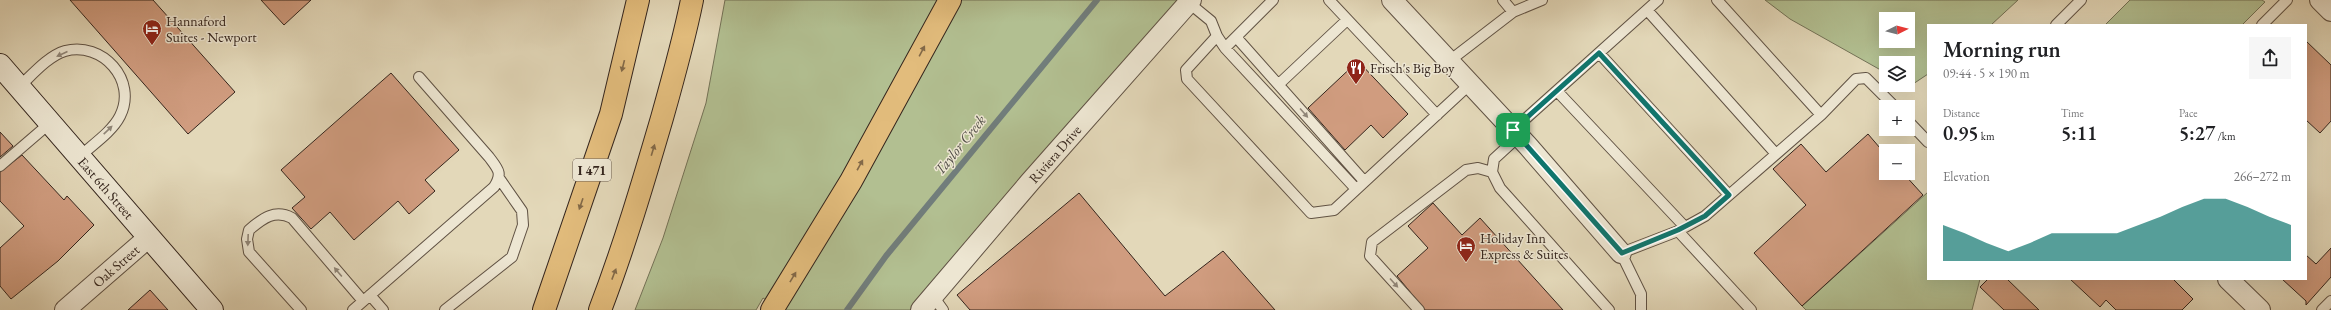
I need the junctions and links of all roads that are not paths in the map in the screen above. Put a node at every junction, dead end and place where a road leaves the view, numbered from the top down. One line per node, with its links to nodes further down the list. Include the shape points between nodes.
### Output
1 (638, 0): 60 (highway, I 471, one-way to 60, via 611,114)
2 (692, 0): 61 (highway, one-way to 2, via 618,263 685,35)
3 (950, 0): 62 (highway, one-way to 3, via 851,181)
4 (1273, 0): 22 (lane)
5 (1329, 0): 18 (lane)
6 (1392, 0): 25 (street)
7 (1503, 0): 17 (lane)
8 (1542, 0): 17 (lane)
9 (1658, 0): 15 (lane)
10 (1718, 0): 34 (lane)
11 (2081, 0): 19 (lane)
12 (2287, 0): 20 (lane)
13 (2320, 0): 16 (street)
14 (1190, 2): 21 (lane, via 1211,21); 53 (street, Riviera Drive, via 1030,182)
15 (1647, 10): 24 (lane); 39 (lane)
16 (2331, 11)
17 (1513, 12): 25 (lane)
18 (1347, 20): 28 (lane); 33 (lane)
19 (2057, 24)
20 (2263, 24)
21 (1217, 36): 23 (lane); 45 (lane, via 1186,70 1187,79 1311,213 1334,210)
22 (1236, 37): 23 (lane); 28 (lane)
23 (1225, 48): 45 (lane)
24 (1599, 53): 31 (lane); 46 (lane)
25 (1448, 62): 29 (street)
26 (0, 65): 30 (street, East 6th Street)
27 (419, 77): 43 (lane, via 489,157 498,170)
28 (1279, 84): 44 (lane, one-way to 44)
29 (1470, 84): 33 (lane); 37 (street)
30 (19, 87): 35 (street, East 6th Street); 40 (lane, one-way to 30, via 112,127 123,109 123,86 112,64 94,52 64,52 49,61)
31 (1557, 91): 37 (lane); 47 (lane)
32 (1888, 100): 34 (lane, via 1866,78 1856,79)
33 (1437, 115): 44 (lane)
34 (1820, 115): 39 (lane)
35 (50, 123): 40 (street, East 6th Street); 41 (lane)
36 (1915, 128): 38 (lane)
37 (1516, 133): 42 (lane, via 1494,159); 49 (street)
38 (1927, 141)
39 (1776, 154): 46 (lane)
40 (79, 157): 48 (street, East 6th Street)
41 (0, 166)
42 (1492, 172): 63 (lane, one-way to 63, via 1478,168 1466,170 1372,242 1370,256); 64 (lane, via 1500,188)
43 (499, 178): 51 (lane, via 494,187); 59 (lane, via 522,211 523,225 512,256)
44 (1364, 181): 45 (lane)
45 (1356, 189)
46 (1729, 195): 47 (lane, via 1705,216)
47 (1681, 229): 49 (lane); 66 (lane)
48 (149, 237): 54 (street, Oak Street); 55 (street, East 6th Street)
49 (1622, 253): 65 (lane, via 1641,294)
50 (2229, 280): 67 (street)
51 (367, 298): 56 (lane, one-way to 56, via 292,218 284,214 272,214 249,230 249,252); 57 (lane); 58 (lane)
52 (2331, 301): 68 (lane)
53 (932, 305)
54 (65, 310)
55 (212, 310)
56 (300, 310)
57 (353, 310)
58 (383, 310)
59 (445, 310)
60 (544, 310)
61 (600, 310)
62 (772, 310)
63 (1419, 310)
64 (1609, 310)
65 (1641, 310)
66 (1752, 310)
67 (2260, 310)
68 (2322, 310)

